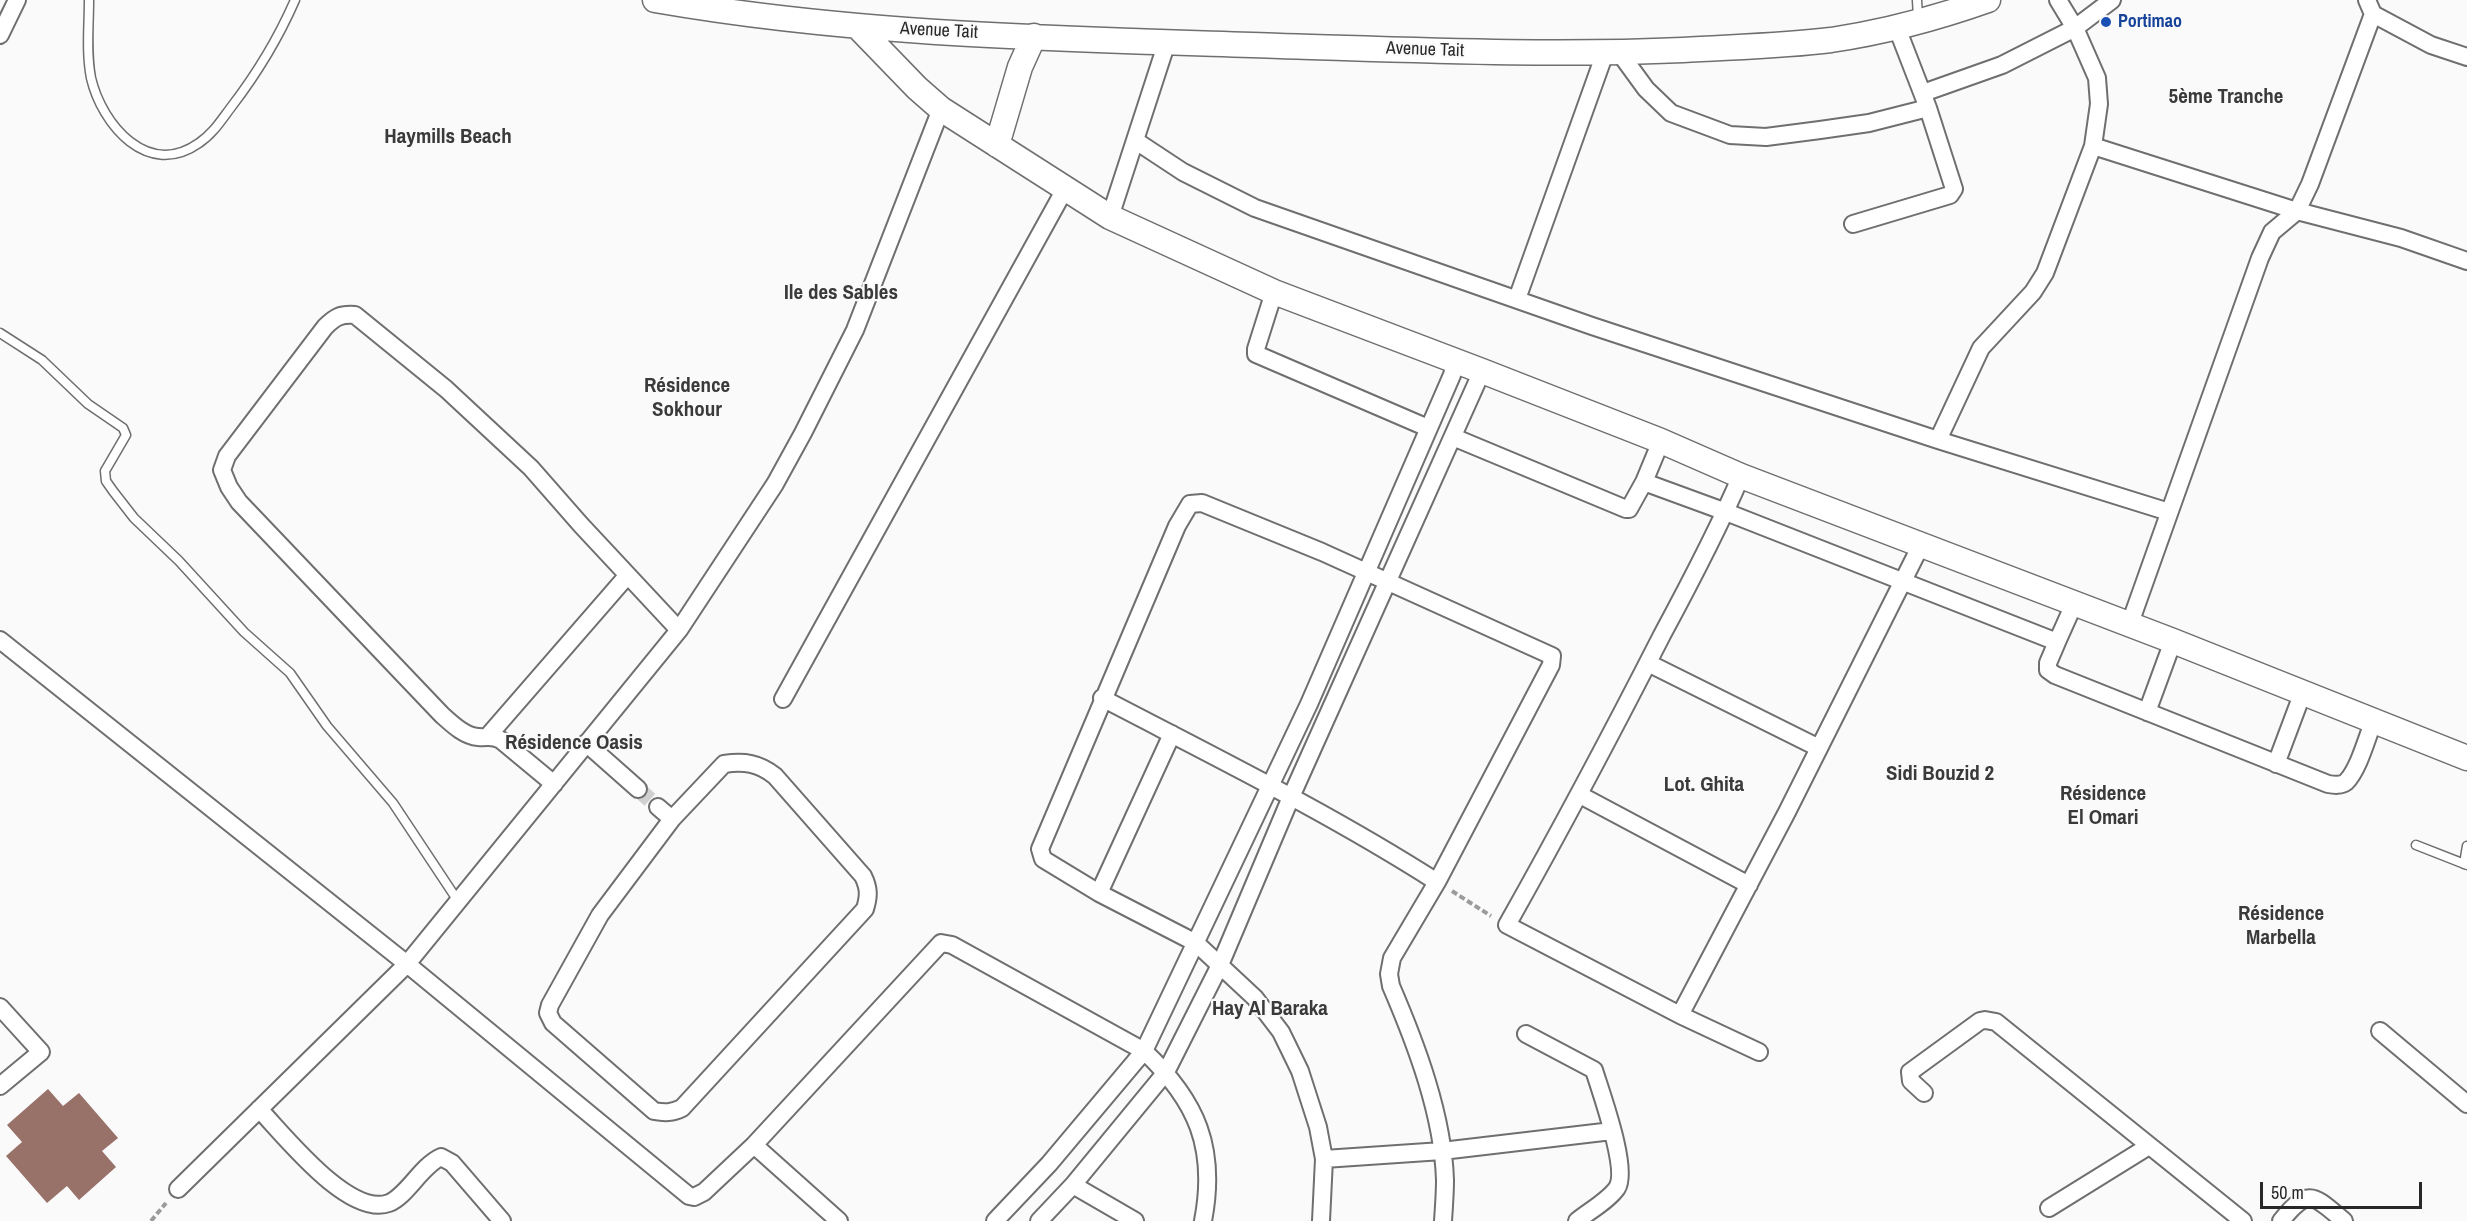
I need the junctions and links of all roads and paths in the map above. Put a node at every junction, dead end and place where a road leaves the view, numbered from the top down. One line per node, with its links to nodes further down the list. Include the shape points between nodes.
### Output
1 (17, 0): 12 (street)
2 (89, 0): 3 (lane, via 91,79 109,120 128,142 144,151 170,155 197,145 219,123 264,63)
3 (296, 0)
4 (655, 0): 10 (street, Avenue Tait)
5 (1988, 0): 9 (street, Avenue Tait)
6 (2058, 0): 11 (street)
7 (2112, 0): 11 (street)
8 (2370, 7): 16 (street, via 2432,45); 23 (street, via 2317,166)
9 (1911, 16): 15 (street, Avenue Tait, via 1830,40); 17 (street)
10 (857, 26): 13 (street, Avenue Tait); 18 (street)
11 (2075, 28): 17 (street); 21 (street, via 2099,91)
12 (0, 35)
13 (1034, 36): 14 (street, Avenue Tait); 20 (street, via 1020,67)
14 (1167, 42): 15 (street, Avenue Tait); 19 (street)
15 (1612, 53): 17 (street, via 1671,112 1730,135 1766,137 1859,125 1901,117); 28 (street)
16 (2467, 57)
17 (1926, 100): 25 (street, via 1953,192)
18 (941, 109): 20 (street); 47 (street, via 855,330 775,484)
19 (1136, 141): 24 (street); 28 (street, via 1183,172 1255,208)
20 (997, 145): 22 (street)
21 (2093, 146): 23 (street); 34 (street, via 2045,273 2033,292 1981,348)
22 (1065, 189): 24 (street); 54 (street)
23 (2297, 211): 26 (street, via 2402,238); 39 (street, via 2272,232 2260,258)
24 (1110, 217): 27 (street)
25 (1852, 225)
26 (2467, 261)
27 (1274, 292): 30 (street); 32 (street, via 1256,354)
28 (1517, 299): 34 (street)
29 (0, 333): 76 (lane, via 42,360 88,404 123,429 126,435 105,471 113,491 244,632 290,673 327,726 393,803)
30 (1455, 362): 31 (street); 32 (street)
31 (1482, 371): 33 (street); 35 (street)
32 (1428, 429): 41 (street)
33 (1453, 437): 37 (street, via 1626,509); 44 (street)
34 (1938, 440): 39 (street)
35 (1661, 441): 36 (street); 37 (street)
36 (1741, 476): 38 (street); 40 (street)
37 (1644, 482): 38 (street)
38 (1726, 512): 43 (street); 51 (street)
39 (2169, 512): 46 (street)
40 (1921, 545): 43 (street); 45 (street)
41 (1366, 573): 44 (street); 53 (street, via 1193,502 1176,526); 64 (street)
42 (627, 576): 47 (street); 58 (street); 58 (street, via 531,468 446,388 355,315 336,317 325,327 227,456 222,470 224,478 239,502 442,715 468,734)
43 (1903, 582): 50 (street); 60 (street)
44 (1389, 583): 67 (street); 73 (street, via 1552,656 1551,665)
45 (2074, 604): 46 (street); 50 (street)
46 (2129, 626): 49 (street)
47 (679, 630): 59 (street)
48 (0, 640): 79 (street)
49 (2173, 641): 52 (street); 55 (street)
50 (2057, 642): 55 (street, via 2048,670)
51 (1648, 663): 60 (street); 66 (street)
52 (2303, 692): 56 (street); 62 (street)
53 (1102, 698): 57 (street); 75 (street, via 1040,853 1043,859)
54 (783, 699)
55 (2147, 712): 62 (street)
56 (2374, 720): 61 (street); 62 (street, via 2345,783 2328,784)
57 (1172, 734): 64 (street); 75 (street)
58 (488, 736): 63 (street, via 501,740)
59 (586, 743): 63 (street); 65 (street)
60 (1819, 748): 74 (street)
61 (2467, 758)
62 (2276, 764)
63 (554, 784): 76 (street)
64 (1271, 787): 67 (street); 78 (street)
65 (638, 789)
66 (1580, 795): 74 (street); 77 (street)
67 (1292, 797): 73 (street, via 1370,839); 80 (street)
68 (658, 807): 69 (street)
69 (672, 819): 69 (street, via 724,764 748,762 764,767 863,876 869,898 865,909 682,1108 664,1113 645,1104 553,1023 548,1013 600,915)
70 (2416, 845): 72 (lane)
71 (2467, 846): 72 (lane)
72 (2465, 864)
73 (1437, 882): 77 (path); 95 (street, via 1392,958 1389,974 1426,1082)
74 (1749, 885): 82 (street)
75 (1099, 893): 78 (street)
76 (458, 902): 79 (street)
77 (1507, 926): 82 (street)
78 (1196, 943): 80 (street); 85 (street)
79 (407, 964): 91 (street); 93 (street, via 689,1196 704,1192)
80 (1220, 965): 87 (street); 96 (street, via 1255,998 1281,1032 1310,1097)
81 (0, 1007): 88 (street, via 41,1052)
82 (1680, 1015): 86 (street)
83 (2380, 1031): 90 (street)
84 (1526, 1034): 92 (street, via 1594,1070)
85 (1144, 1051): 87 (street); 93 (street, via 952,945 941,943); 102 (street, via 1049,1164)
86 (1759, 1052)
87 (1166, 1071): 97 (street); 105 (street, via 1199,1123 1205,1153)
88 (0, 1086)
89 (1924, 1093): 94 (street, via 1911,1080 1910,1072 1975,1024 1990,1020)
90 (2467, 1104)
91 (260, 1109): 98 (street); 100 (street, via 323,1176 360,1201 377,1205 392,1202 432,1161 441,1157 452,1163)
92 (1612, 1131): 95 (street); 108 (street, via 1620,1164 1619,1183 1615,1191)
93 (754, 1145): 101 (street)
94 (2149, 1146): 99 (street); 109 (street)
95 (1442, 1151): 96 (street); 107 (street)
96 (1323, 1159): 106 (street)
97 (1073, 1185): 103 (street); 104 (street)
98 (178, 1189)
99 (2049, 1208)
100 (502, 1221)
101 (839, 1221)
102 (995, 1221)
103 (1039, 1221)
104 (1134, 1221)
105 (1203, 1221)
106 (1321, 1221)
107 (1443, 1221)
108 (1577, 1221)
109 (2243, 1221)
110 (2282, 1221): 111 (street, via 2294,1204 2313,1198)
111 (2344, 1221)

